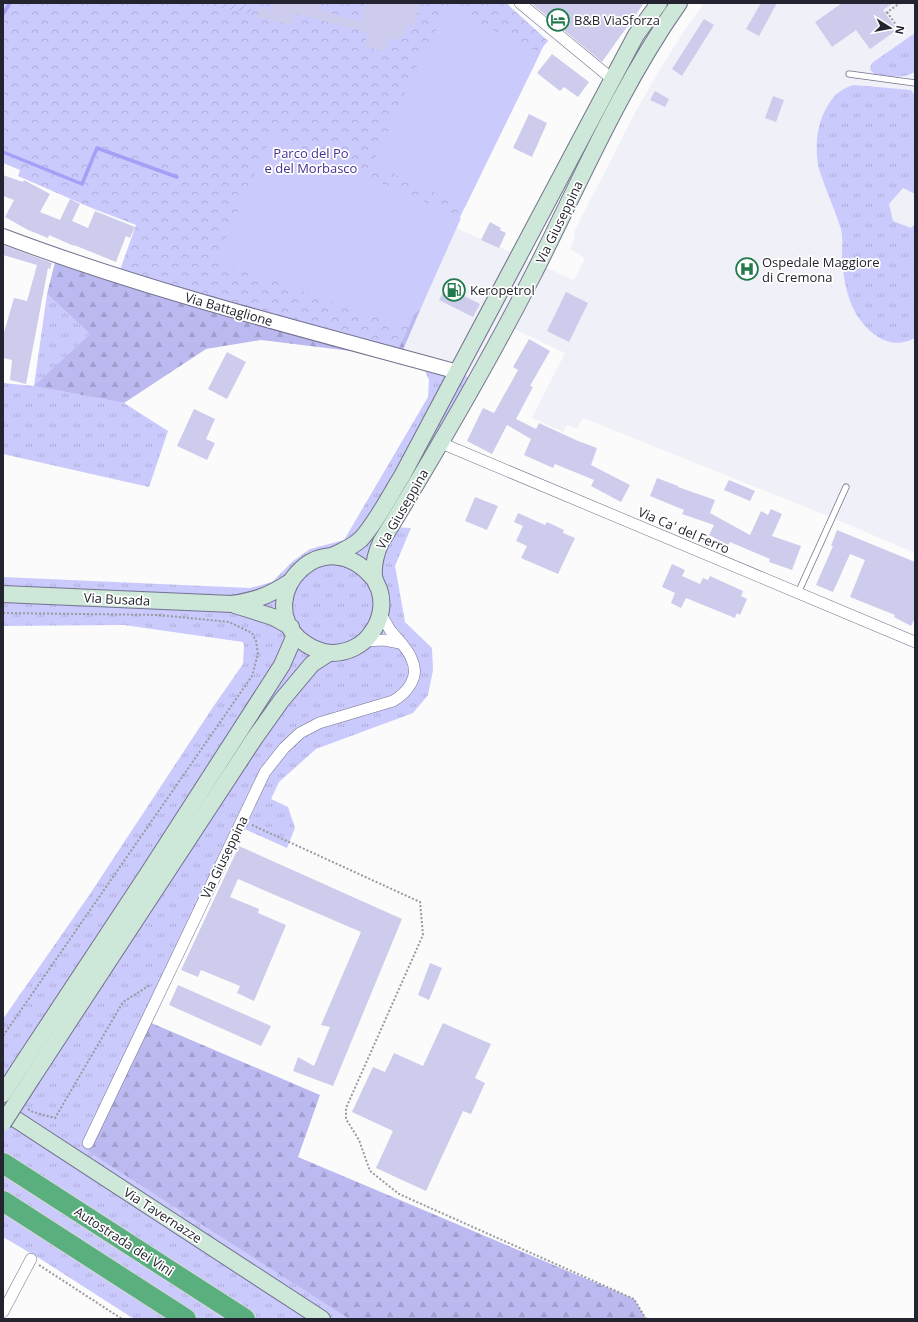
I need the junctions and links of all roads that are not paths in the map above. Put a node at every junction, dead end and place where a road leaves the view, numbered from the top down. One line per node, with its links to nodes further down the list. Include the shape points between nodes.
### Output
1 (520, 3): 5 (street)
2 (659, 3): 5 (main road, Via Giuseppina, via 636,35)
3 (679, 3): 9 (main road, Via Giuseppina, via 620,100)
4 (849, 74): 6 (lane)
5 (612, 79): 8 (main road, Via Giuseppina)
6 (915, 83)
7 (3, 236): 8 (street, Via Battaglione, via 195,300)
8 (458, 372): 9 (main road); 10 (main road, Via Giuseppina)
9 (477, 381): 11 (main road, Via Giuseppina)
10 (424, 435): 11 (main road); 13 (main road, Via Giuseppina, via 402,476 361,539)
11 (441, 443): 14 (main road, Via Giuseppina, via 381,542 377,551); 16 (street, Via Ca' del Ferro)
12 (846, 487): 16 (lane)
13 (332, 556): 14 (main road, via 356,562); 15 (main road, via 319,558 307,564)
14 (374, 579): 19 (main road, via 379,590)
15 (290, 582): 18 (main road, Via Busada, via 256,600); 20 (main road, via 285,605 286,617)
16 (798, 593): 22 (street, Via Ca' del Ferro)
17 (3, 594): 18 (main road, Via Busada)
18 (232, 604): 20 (main road, Via Busada, via 273,617)
19 (380, 614): 21 (main road, via 372,634); 23 (street, Via Giuseppina)
20 (293, 631): 24 (main road, via 304,644); 25 (main road, via 290,649 282,665 149,872)
21 (364, 641): 23 (street, via 384,640); 24 (main road, via 348,650)
22 (915, 642)
23 (400, 643): 29 (street, Via Giuseppina, via 413,661 414,671 408,690 393,700 319,723 300,733 264,772)
24 (329, 653): 25 (main road, via 312,664 281,701)
25 (26, 1074): 26 (main road, bridge); 28 (main road, bridge)
26 (3, 1094)
27 (3, 1111): 36 (main road, Via Tavernazze)
28 (3, 1123)
29 (88, 1143)
30 (3, 1163): 35 (highway, Autostrada dei Vini)
31 (3, 1201): 34 (highway)
32 (31, 1259): 33 (street)
33 (3, 1312)
34 (186, 1319)
35 (245, 1319)
36 (322, 1319)

